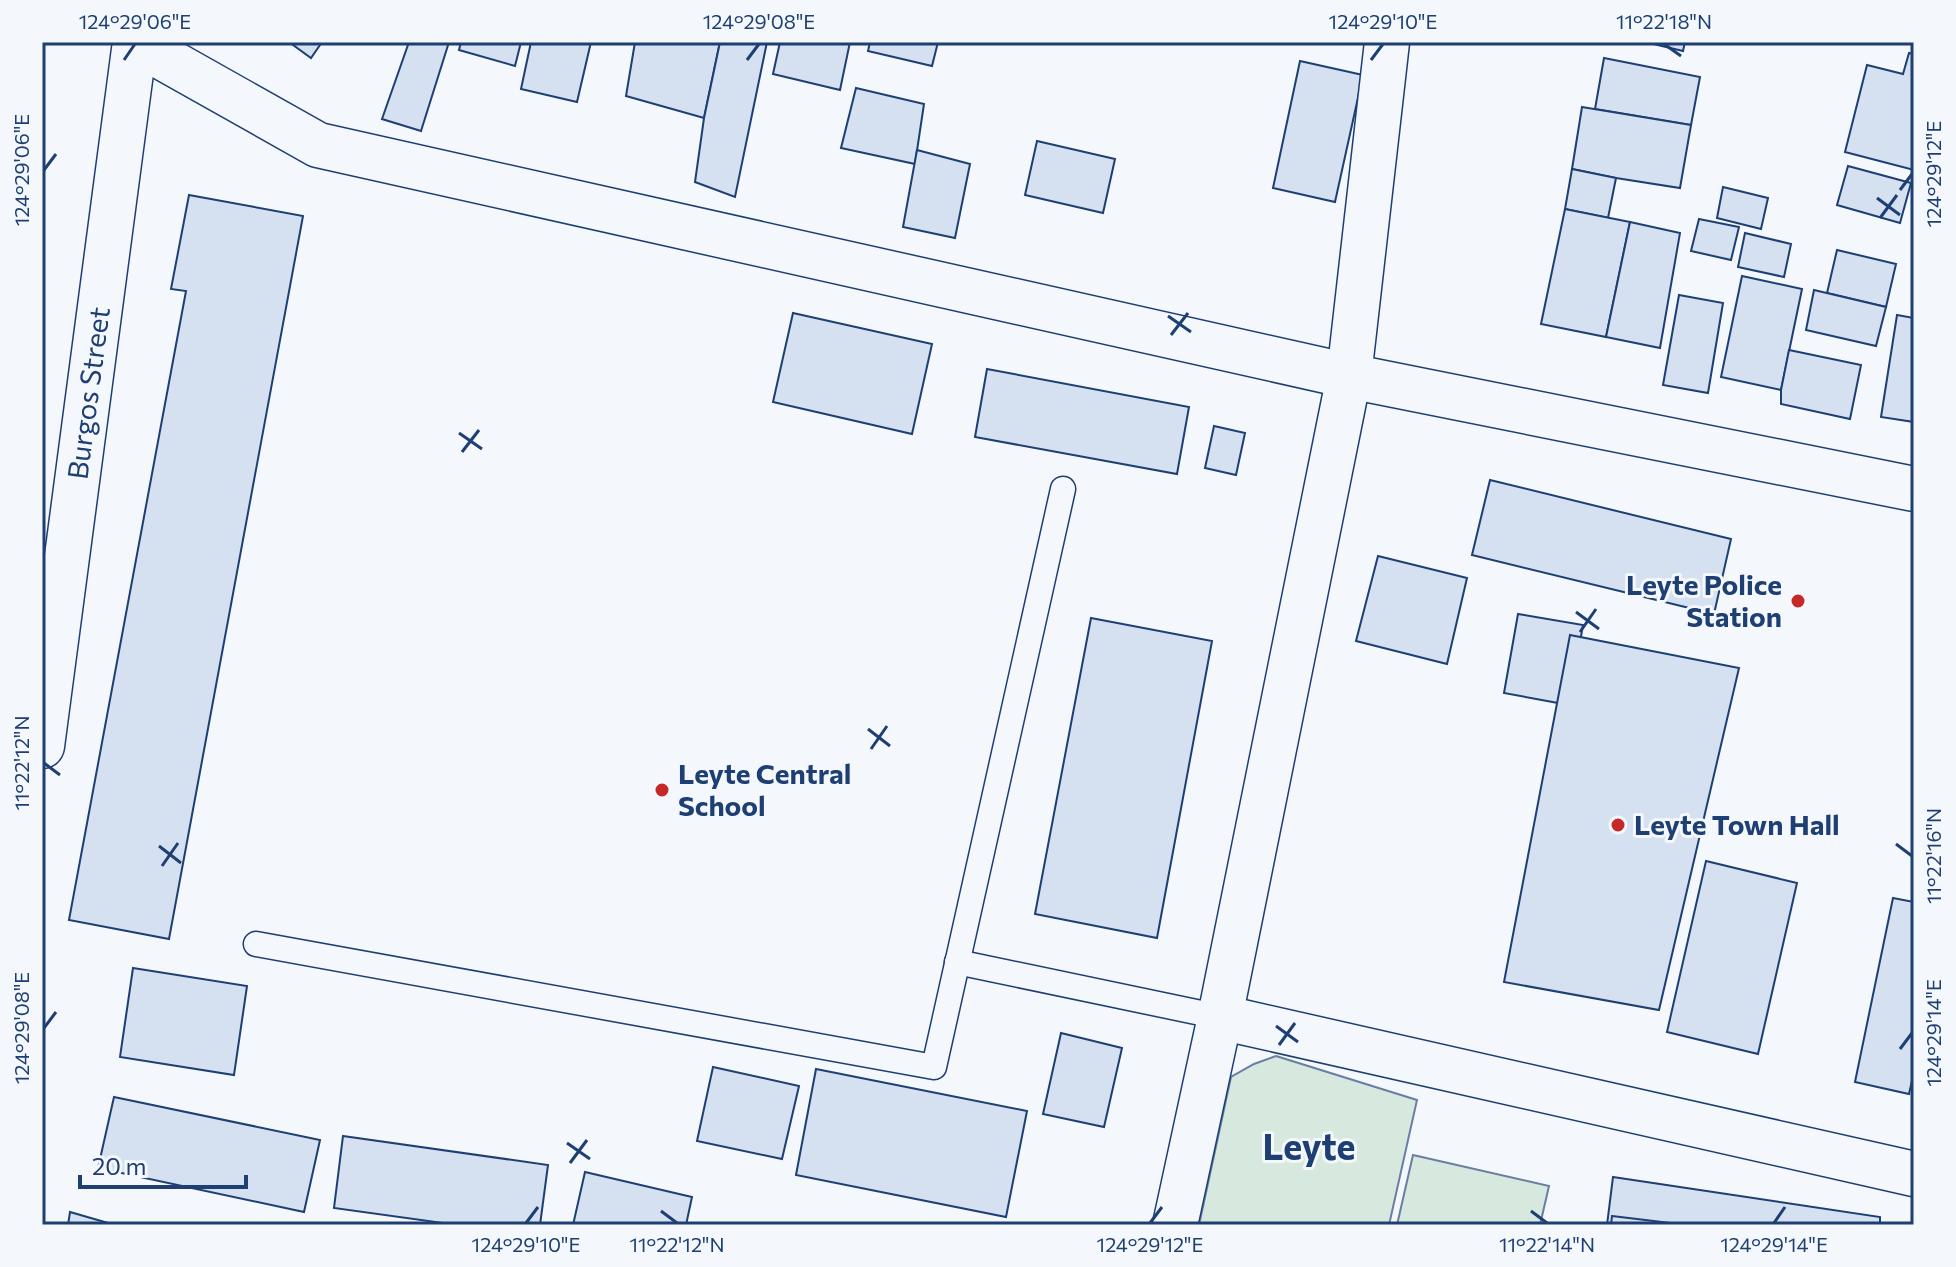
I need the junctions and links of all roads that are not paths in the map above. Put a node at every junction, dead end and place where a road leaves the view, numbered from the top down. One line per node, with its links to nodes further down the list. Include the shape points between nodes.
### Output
1 (135, 42): 3 (street, via 318,145); 6 (street, Burgos Street)
2 (1387, 42): 3 (street)
3 (1349, 376): 5 (street); 9 (street)
4 (1063, 489): 8 (lane)
5 (1914, 489)
6 (42, 746)
7 (256, 944): 8 (lane, via 934,1067)
8 (957, 962): 9 (lane)
9 (1220, 1017): 10 (street); 11 (street)
10 (1914, 1174)
11 (1175, 1225)

